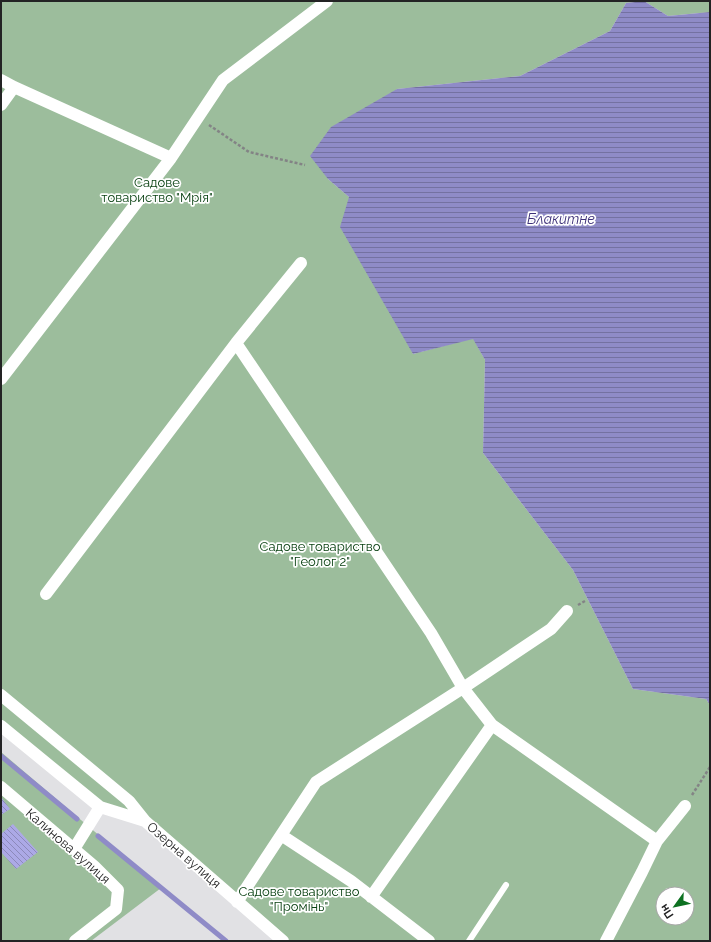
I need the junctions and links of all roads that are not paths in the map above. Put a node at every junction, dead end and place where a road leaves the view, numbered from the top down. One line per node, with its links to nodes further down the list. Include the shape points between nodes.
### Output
1 (327, 1): 5 (street, via 223,80)
2 (1, 80): 3 (street)
3 (14, 87): 4 (street); 5 (street)
4 (1, 105)
5 (171, 158): 8 (street)
6 (301, 263): 7 (street)
7 (236, 344): 9 (street); 11 (street, via 431,633)
8 (1, 379)
9 (46, 594)
10 (567, 611): 11 (street, via 551,629)
11 (463, 688): 13 (street); 19 (street, via 316,782)
12 (1, 695): 18 (street, via 129,801)
13 (492, 725): 20 (street); 23 (street)
14 (1, 726): 17 (street, Озерна вулиця)
15 (1, 787): 21 (street, Калинова вулиця)
16 (685, 806): 20 (street)
17 (100, 807): 18 (street, Озерна вулиця); 21 (street)
18 (145, 821): 24 (street, Озерна вулиця)
19 (280, 835): 23 (street); 24 (street)
20 (656, 841): 29 (street)
21 (74, 849): 25 (street, Калинова вулиця, via 118,890 116,909)
22 (506, 885): 28 (lane)
23 (371, 897): 27 (street)
24 (237, 902): 26 (street, Озерна вулиця)
25 (75, 941)
26 (284, 941)
27 (429, 941)
28 (469, 941)
29 (606, 941)

